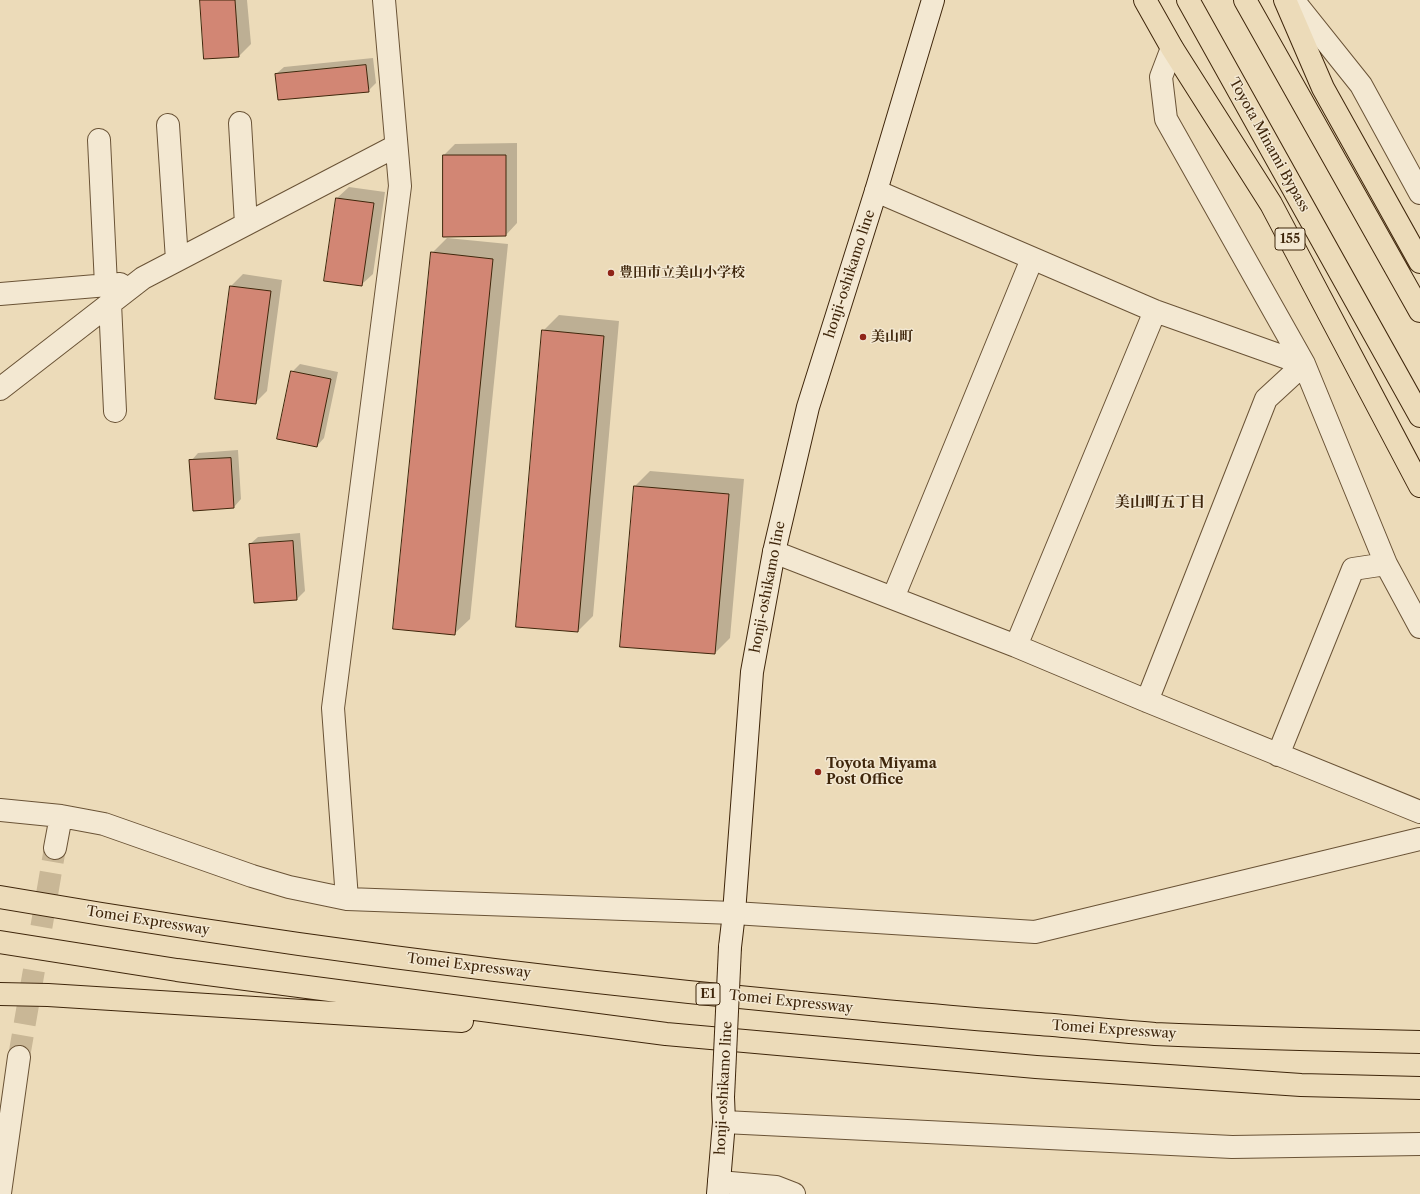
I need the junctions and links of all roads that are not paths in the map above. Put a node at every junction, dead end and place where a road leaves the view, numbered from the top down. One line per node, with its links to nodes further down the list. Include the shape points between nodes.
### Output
1 (384, 0): 12 (street)
2 (933, 0): 13 (street, honji-oshikamo line)
3 (1145, 0): 8 (highway, 155)
4 (1188, 0): 26 (highway, Toyota Minami Bypass / 155)
5 (1245, 0): 21 (highway)
6 (1285, 0): 18 (highway, via 1323,88)
7 (1293, 0): 14 (street, via 1361,85)
8 (1172, 48): 23 (street, via 1161,77 1166,119); 27 (highway, 155, via 1271,204)
9 (240, 122): 15 (street)
10 (168, 124): 17 (street)
11 (98, 140): 20 (street)
12 (396, 146): 15 (street); 41 (street, via 400,186 333,708)
13 (876, 191): 16 (street); 28 (street, honji-oshikamo line, via 808,407)
14 (1420, 193)
15 (246, 224): 17 (street)
16 (1032, 259): 22 (street); 30 (street)
17 (177, 260): 20 (street)
18 (1420, 262)
19 (0, 294): 20 (street)
20 (108, 294): 24 (street); 25 (street)
21 (1420, 310)
22 (1155, 311): 23 (street); 32 (street)
23 (1304, 364): 29 (street); 33 (street, via 1266,399)
24 (0, 389)
25 (115, 412)
26 (1420, 416)
27 (1420, 486)
28 (774, 552): 30 (street); 42 (street, honji-oshikamo line, via 752,672)
29 (1386, 564): 31 (street); 34 (street, via 1352,569)
30 (893, 598): 32 (street)
31 (1420, 627)
32 (1016, 646): 33 (street)
33 (1147, 701): 34 (street)
34 (1278, 755): 36 (street)
35 (0, 810): 37 (street)
36 (1420, 812)
37 (61, 816): 39 (street); 41 (street, via 104,824 252,876)
38 (1420, 838): 42 (street, via 1035,932)
39 (55, 848)
40 (0, 897): 46 (highway, Tomei Expressway / E1, via 334,948 689,992 1152,1034)
41 (347, 900): 42 (street)
42 (734, 913): 49 (street, honji-oshikamo line, bridge, via 730,947)
43 (0, 942): 45 (highway, via 177,970)
44 (0, 994): 45 (highway)
45 (666, 1034): 48 (highway, via 1036,1067 1301,1085)
46 (1420, 1042)
47 (19, 1057): 52 (street)
48 (1420, 1088)
49 (724, 1122): 50 (street, via 1232,1147); 51 (street, honji-oshikamo line)
50 (1420, 1144)
51 (718, 1188): 53 (street, via 776,1187)
52 (0, 1194)
53 (794, 1194)

